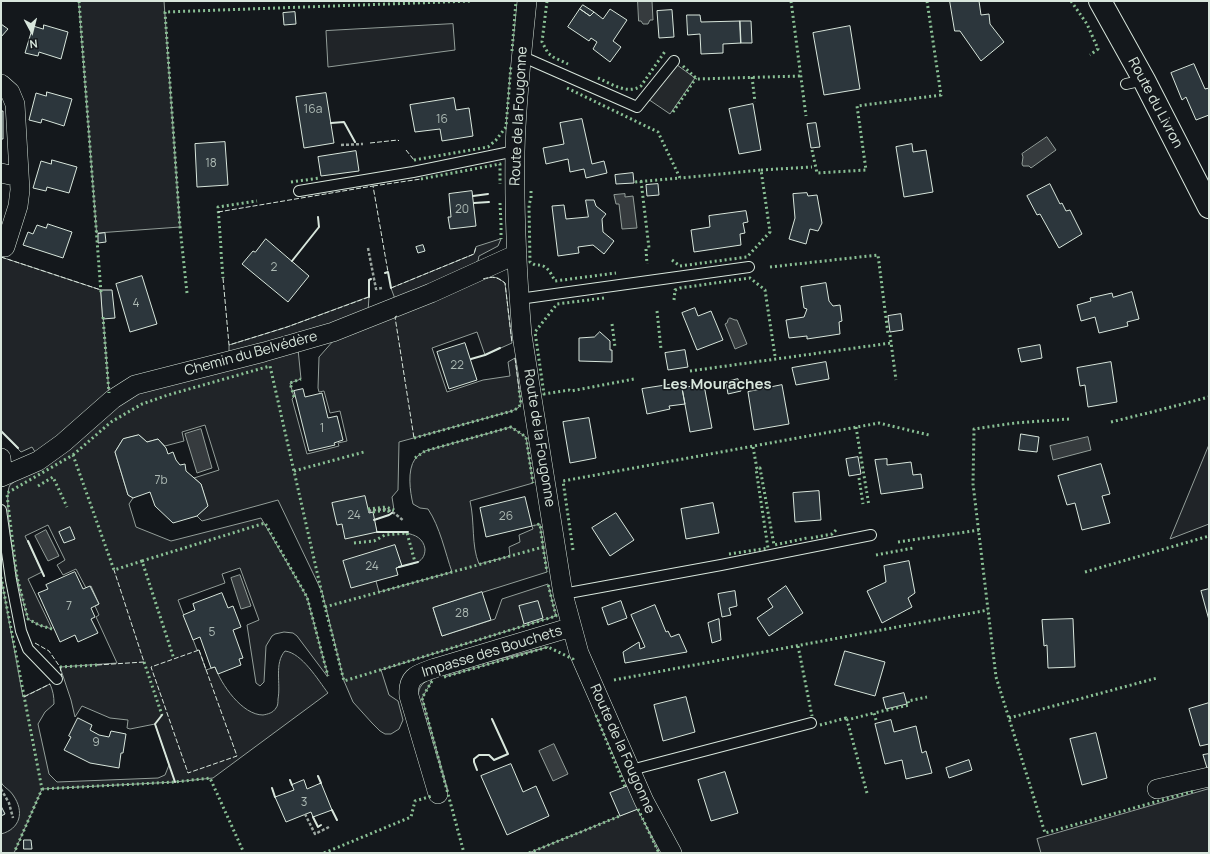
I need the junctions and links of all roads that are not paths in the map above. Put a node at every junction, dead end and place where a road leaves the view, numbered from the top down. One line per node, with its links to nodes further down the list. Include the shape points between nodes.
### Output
1 (527, 1): 3 (street, Route de la Fougonne)
2 (1100, 1): 10 (street, Route du Livron, via 1135,82)
3 (521, 56): 4 (lane, via 637,107); 6 (street, Route de la Fougonne)
4 (674, 61)
5 (1, 84): 8 (street, via 10,92 15,104)
6 (515, 151): 9 (lane, via 413,172); 12 (street, Route de la Fougonne)
7 (1, 173): 8 (street)
8 (19, 177): 11 (street, via 18,202)
9 (299, 191)
10 (1209, 207)
11 (5, 247)
12 (517, 254): 14 (street, Route de la Fougonne); 16 (street, Chemin du Belvédère, via 431,293 333,332 134,385 113,399 38,462)
13 (749, 267): 14 (lane)
14 (519, 299): 19 (street, Route de la Fougonne, via 522,335)
15 (1, 458): 16 (street)
16 (1, 477)
17 (1, 510): 21 (lane, via 21,631 28,649)
18 (871, 536): 19 (lane)
19 (563, 594): 20 (street, Route de la Fougonne)
20 (572, 627): 23 (street, Route de la Fougonne, via 579,653); 26 (street, Impasse des Bouchets, via 436,668 412,679 409,684 409,696)
21 (57, 679)
22 (811, 723): 23 (lane)
23 (631, 770): 27 (street, Route de la Fougonne, via 644,801)
24 (1209, 776): 25 (street)
25 (1157, 789)
26 (438, 794)
27 (672, 853)

